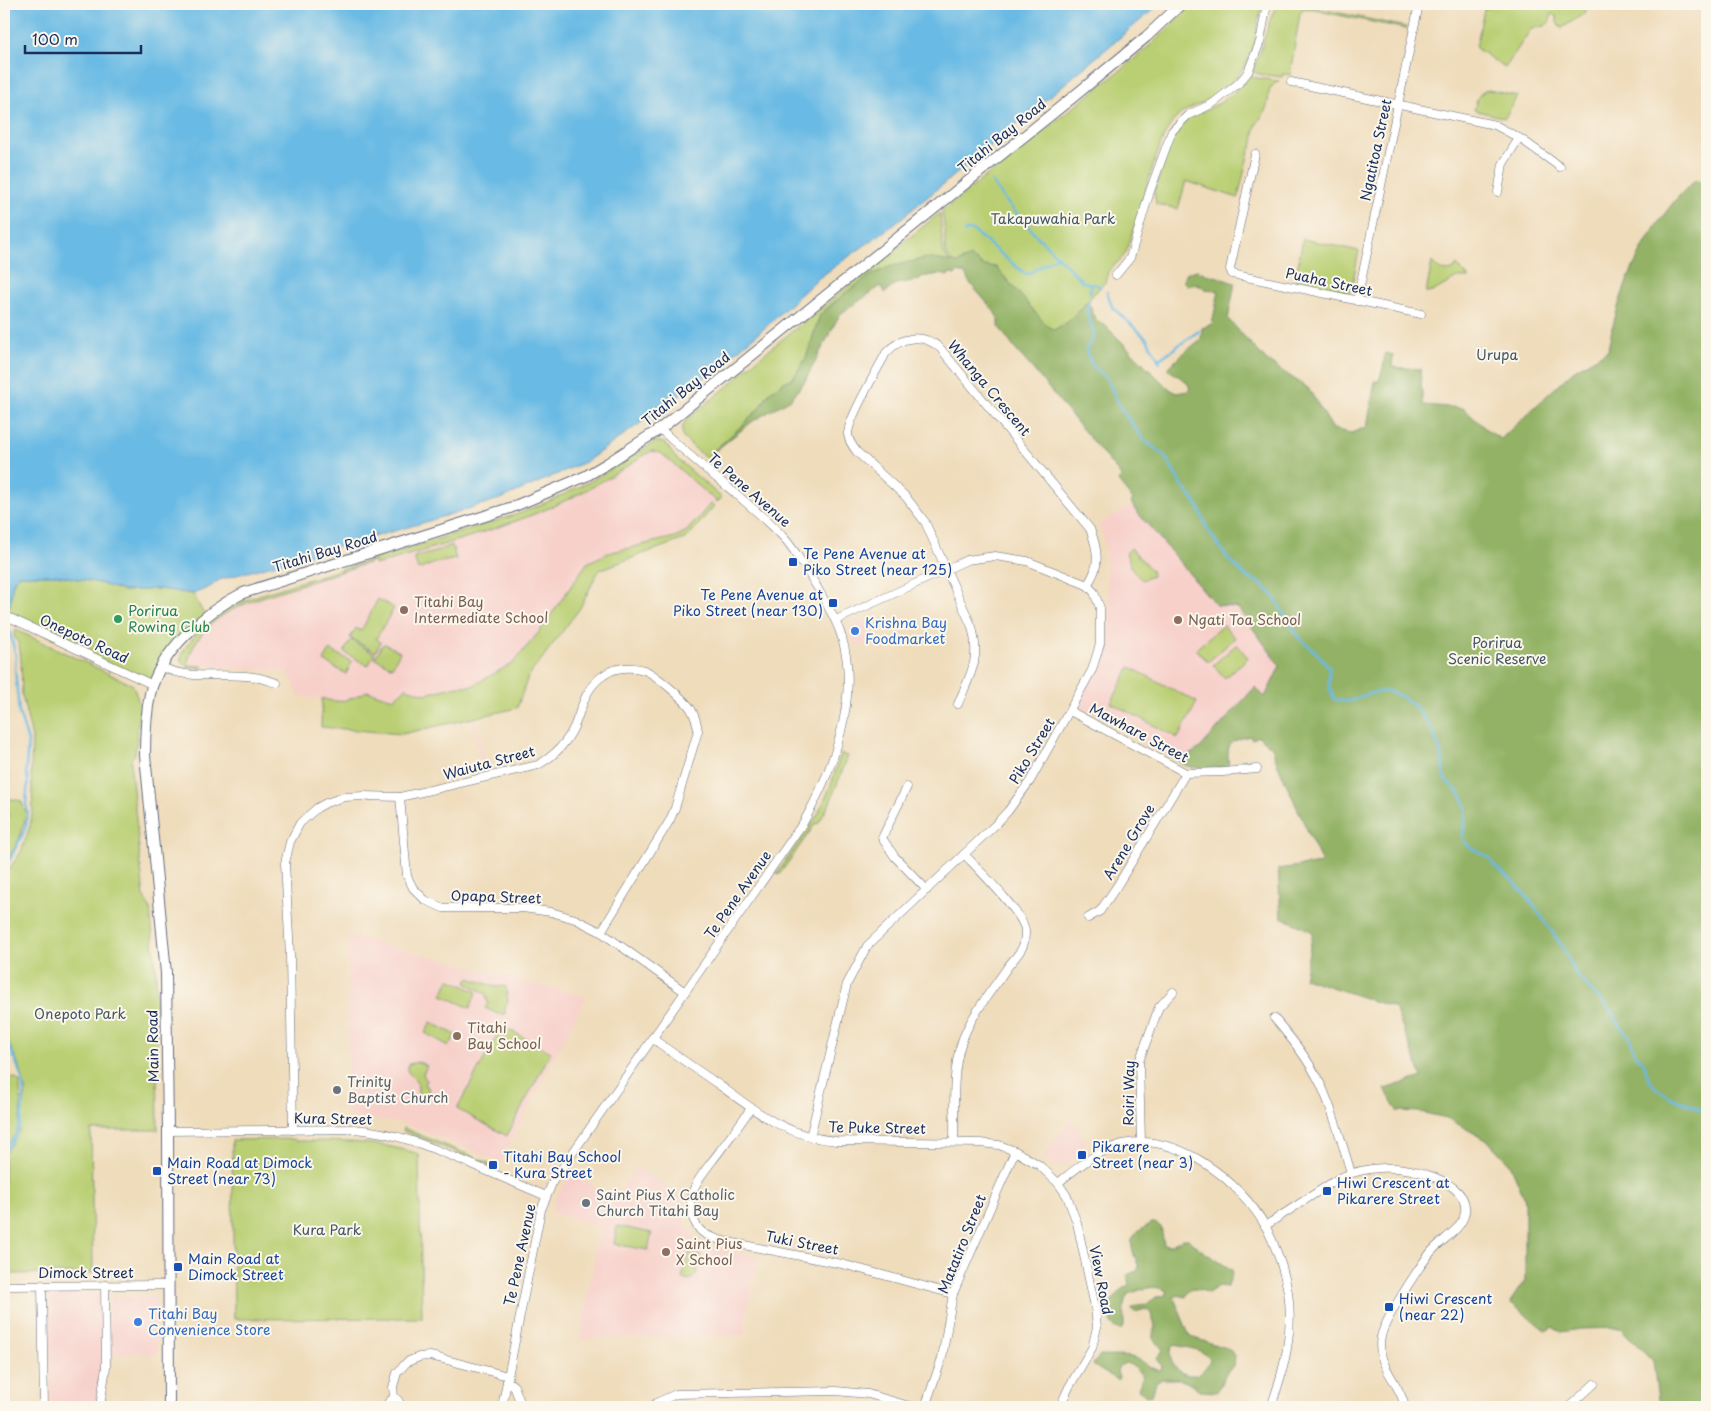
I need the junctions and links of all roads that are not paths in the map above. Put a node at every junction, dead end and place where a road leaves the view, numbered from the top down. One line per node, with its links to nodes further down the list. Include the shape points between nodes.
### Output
1 (1181, 4): 13 (main road, Titahi Bay Road, via 1073,98)
2 (1267, 4): 10 (street, via 1260,42 1240,83 1212,104 1188,115 1172,131 1130,258)
3 (1419, 4): 5 (street, Ngatitoa Street)
4 (1291, 82): 5 (street)
5 (1398, 104): 6 (street, via 1489,123); 11 (street, Ngatitoa Street)
6 (1519, 138): 8 (street); 9 (street, via 1503,164)
7 (1255, 154): 11 (street, Puaha Street, via 1230,269 1232,274)
8 (1560, 168)
9 (1498, 192)
10 (1116, 276)
11 (1357, 301): 12 (street, Puaha Street)
12 (1421, 314)
13 (660, 429): 17 (street, Te Pene Avenue, via 763,517 785,540 797,554); 18 (main road, Titahi Bay Road, via 586,476 510,508 230,599 205,616 176,646)
14 (946, 569): 15 (street, via 974,559 1010,557); 15 (street, Whanga Crescent, via 914,505 857,452 848,435 851,422 886,354 898,342 912,338 930,341 940,348 1090,529 1097,564); 17 (street); 21 (street, via 976,642 974,664)
15 (1087, 584): 22 (street, Piko Street, via 1100,608 1100,644 1092,670)
16 (4, 615): 20 (street, Onepoto Road)
17 (836, 620): 31 (street, Te Pene Avenue, via 846,655 848,686 843,725 816,801)
18 (162, 667): 19 (street, via 185,674 255,677); 20 (main road, Titahi Bay Road)
19 (277, 683)
20 (153, 685): 37 (main road, Main Road, via 147,715 145,755 166,973)
21 (958, 704)
22 (1070, 711): 24 (street, Mawhare Street); 27 (street, Piko Street, via 1022,793)
23 (1257, 769): 24 (street, Mawhare Street)
24 (1186, 773): 29 (street, Arene Grove, via 1113,892 1100,911)
25 (906, 787): 28 (street, via 882,838)
26 (400, 797): 30 (street, Opapa Street, via 407,876 425,900 454,909 538,910 575,919); 30 (street, Waiuta Street, via 538,765 548,760 566,741 595,681 610,671 628,667 656,676 690,707 697,723 696,742 670,820); 36 (street, Waiuta Street, via 335,799 308,816 290,842 286,863)
27 (964, 854): 28 (street, Piko Street); 39 (street, via 1013,909 1026,930 1023,946 977,1012 962,1042 957,1059)
28 (927, 890): 38 (street, Piko Street, via 867,946 847,984)
29 (1088, 918)
30 (601, 932): 31 (street, Opapa Street)
31 (685, 992): 34 (street, Te Pene Avenue)
32 (1173, 992): 40 (street, Roiri Way, via 1159,1007 1139,1062)
33 (1274, 1018): 42 (street, via 1321,1084)
34 (652, 1038): 35 (street, Te Puke Street); 44 (street, Te Pene Avenue, via 562,1165)
35 (751, 1108): 38 (street, Te Puke Street, via 785,1129); 50 (street, Tuki Street, via 698,1180 690,1208 696,1227 707,1236 723,1241 842,1264)
36 (292, 1130): 37 (street, Kura Street); 44 (street, Kura Street, via 361,1130 400,1136)
37 (168, 1131): 47 (main road, Main Road)
38 (810, 1137): 39 (street, Te Puke Street, via 844,1141)
39 (954, 1142): 41 (street, Te Puke Street, via 989,1144)
40 (1141, 1142): 43 (street, via 1104,1150); 45 (street, via 1169,1146 1214,1170 1232,1185)
41 (1015, 1151): 43 (street, Te Puke Street, via 1039,1165); 50 (street, Matatiro Street)
42 (1351, 1173): 45 (street, via 1328,1184); 66 (street, via 1391,1168 1417,1171 1453,1188 1465,1204 1462,1221 1423,1262 1383,1330 1380,1344 1382,1362)
43 (1058, 1183): 64 (street, View Road, via 1078,1224 1097,1327 1092,1348 1068,1386)
44 (546, 1196): 51 (street, Te Pene Avenue)
45 (1265, 1226): 65 (street, via 1286,1280 1290,1308 1286,1358)
46 (105, 1285): 47 (street, Dimock Street); 49 (street, Dimock Street); 55 (street, via 106,1367)
47 (168, 1285): 56 (main road, Main Road)
48 (4, 1286): 49 (street, Dimock Street)
49 (42, 1286): 54 (street)
50 (953, 1294): 63 (street, Matatiro Street, via 942,1358)
51 (507, 1378): 53 (street, via 439,1358 419,1357 407,1362 398,1373 393,1387); 59 (street, Te Pene Avenue); 60 (street, via 514,1386)
52 (1594, 1384): 67 (street)
53 (394, 1397): 57 (street); 58 (street)
54 (44, 1407)
55 (100, 1407)
56 (169, 1407)
57 (387, 1407)
58 (402, 1407)
59 (502, 1407)
60 (522, 1407)
61 (652, 1407): 62 (street, via 676,1394 836,1391 868,1394)
62 (913, 1407)
63 (925, 1407)
64 (1061, 1407)
65 (1271, 1407)
66 (1406, 1407)
67 (1569, 1407)

